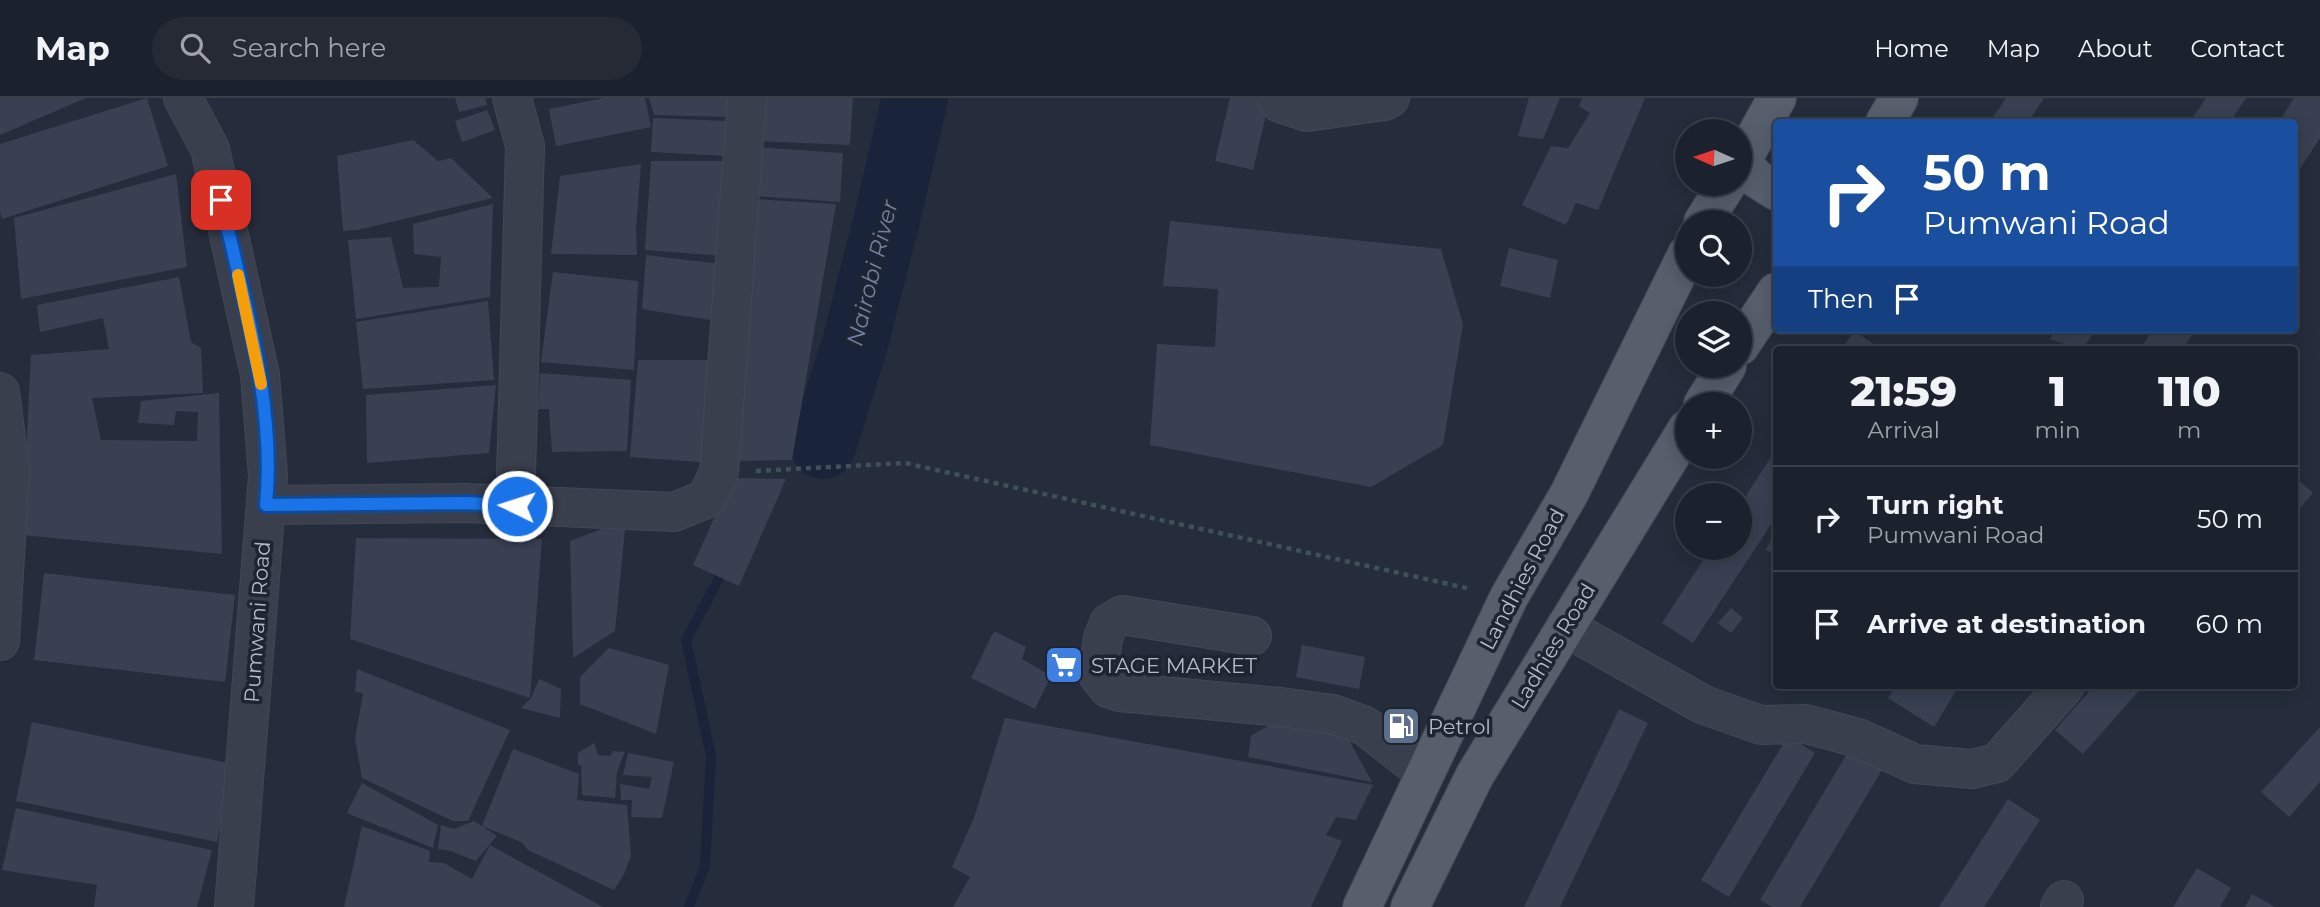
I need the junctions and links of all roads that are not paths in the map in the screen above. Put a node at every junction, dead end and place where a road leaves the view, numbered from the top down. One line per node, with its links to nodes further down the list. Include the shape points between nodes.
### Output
1 (183, 98): 17 (street, Pumwani Road, via 210,149 260,375)
2 (512, 98): 18 (street, via 525,146)
3 (747, 98): 18 (street, via 719,472 706,499 674,512)
4 (1278, 98): 5 (street, via 1280,103 1307,112)
5 (1390, 98)
6 (1777, 98): 9 (main road)
7 (1899, 98): 8 (main road)
8 (1887, 119)
9 (1752, 142)
10 (1752, 177): 11 (main road)
11 (1773, 189)
12 (1675, 278): 23 (main road, Landhies Road, via 1569,494 1508,597)
13 (1773, 296): 14 (main road)
14 (1752, 328)
15 (0, 392): 21 (street, via 10,468)
16 (1675, 448): 19 (main road, Ladhies Road)
17 (266, 505): 18 (street); 24 (street, Pumwani Road)
18 (517, 506)
19 (1565, 627): 22 (street, via 1704,705 1761,724 1806,724 1858,738 1915,764 1972,769 1997,763); 26 (main road, Ladhies Road, via 1475,775)
20 (1252, 636): 23 (street, via 1122,615 1109,623 1098,674 1108,688 1120,692 1333,714 1365,726)
21 (0, 641)
22 (2062, 689)
23 (1425, 773): 25 (main road, Landhies Road)
24 (234, 907)
25 (1362, 907)
26 (1410, 907)

